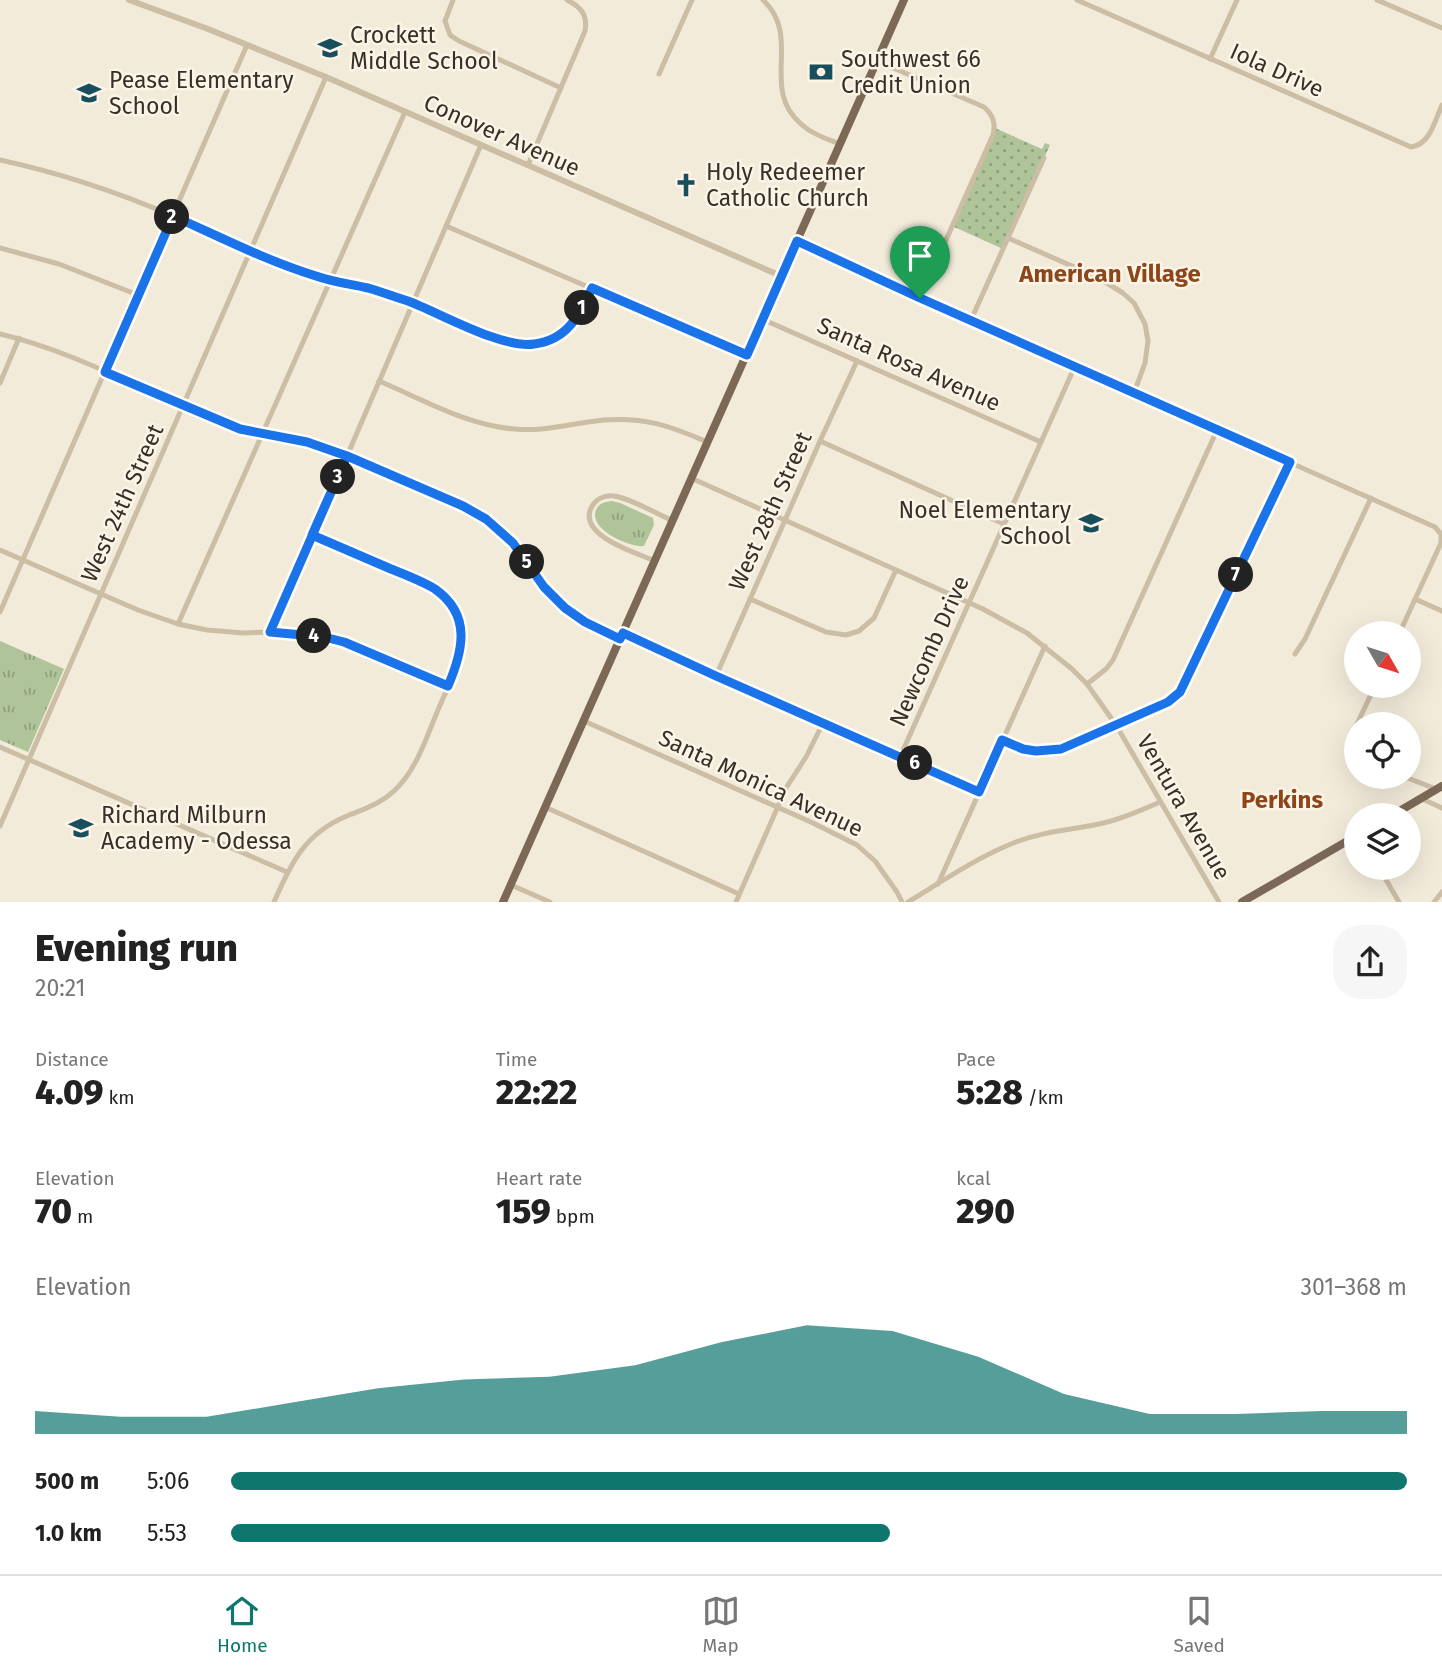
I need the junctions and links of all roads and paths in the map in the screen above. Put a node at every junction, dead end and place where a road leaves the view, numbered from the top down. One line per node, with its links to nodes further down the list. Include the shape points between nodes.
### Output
1 (130, 0): 11 (street, Conover Avenue)
2 (453, 0): 16 (street, via 445,21 450,35)
3 (568, 0): 16 (street, via 580,8 586,25)
4 (692, 0): 14 (street)
5 (763, 0): 19 (street, via 781,33 780,76 786,105 803,126)
6 (904, 0): 13 (main road)
7 (1077, 0): 12 (street, Iola Drive)
8 (1237, 0): 12 (street)
9 (1377, 0): 10 (street)
10 (1442, 28)
11 (247, 45): 15 (street, Conover Avenue); 24 (street)
12 (1210, 59): 17 (street, Iola Drive, via 1411,148 1427,138)
13 (877, 61): 19 (main road); 34 (street, via 984,107 994,122 993,135)
14 (659, 74)
15 (326, 77): 18 (street, Conover Avenue); 29 (street, West 24th Street)
16 (561, 88): 23 (street)
17 (1442, 105)
18 (405, 111): 20 (street, Conover Avenue); 31 (street)
19 (839, 144): 27 (main road)
20 (481, 145): 23 (street, Conover Avenue); 25 (street)
21 (1044, 158): 26 (street)
22 (0, 160): 24 (street, via 79,181)
23 (528, 165): 30 (street, Conover Avenue)
24 (173, 216): 29 (street); 33 (street)
25 (446, 226): 32 (street); 35 (street)
26 (1008, 237): 37 (street); 46 (street, via 1097,277 1134,303 1148,341)
27 (797, 241): 30 (main road); 34 (street)
28 (0, 248): 33 (street, via 59,264)
29 (251, 251): 31 (street); 47 (street, West 24th Street)
30 (781, 276): 36 (main road)
31 (330, 280): 35 (street); 49 (street)
32 (592, 288): 35 (street, via 572,324 554,338 533,344 501,340); 40 (street)
33 (138, 295): 43 (street)
34 (920, 298): 37 (street)
35 (412, 303): 44 (street)
36 (762, 319): 40 (main road); 41 (street, Santa Rosa Avenue)
37 (971, 320): 42 (street)
38 (0, 334): 39 (street)
39 (19, 338): 43 (street); 45 (street)
40 (747, 355): 51 (main road)
41 (857, 361): 50 (street, West 28th Street); 52 (street, Santa Rosa Avenue)
42 (1075, 366): 46 (street); 52 (street, Newcomb Drive)
43 (105, 372): 47 (street); 62 (street)
44 (379, 380): 51 (street, via 487,425 544,429 626,419 652,422); 53 (street)
45 (0, 383)
46 (1134, 393): 48 (street)
47 (183, 406): 49 (street); 65 (street, West 24th Street)
48 (1217, 430): 54 (street); 78 (street, via 1117,653)
49 (262, 434): 53 (street, via 307,442); 72 (street)
50 (820, 441): 58 (street, West 28th Street); 59 (street)
51 (707, 442): 55 (main road)
52 (1041, 442): 59 (street, Newcomb Drive)
53 (347, 456): 60 (street); 74 (street, via 486,519 513,543 565,608 585,622)
54 (1290, 462): 56 (street); 82 (street, via 1180,692)
55 (691, 478): 57 (main road); 58 (street, Ventura Avenue)
56 (1371, 498): 67 (street, via 1439,530 1442,538); 76 (street)
57 (673, 521): 63 (main road); 63 (street, via 615,496 596,500 590,510 590,524 599,535)
58 (785, 521): 64 (street, Ventura Avenue); 66 (street, West 28th Street)
59 (1004, 524): 68 (street, Newcomb Drive)
60 (312, 535): 73 (street); 79 (street, via 432,587 445,598 462,635 460,656)
61 (0, 550): 62 (street)
62 (23, 560): 65 (street); 70 (street)
63 (655, 561): 74 (main road)
64 (896, 570): 66 (street, via 874,618 853,634 826,632); 68 (street, Ventura Avenue)
65 (101, 594): 72 (street); 86 (street, West 24th Street)
66 (750, 599): 77 (street, West 28th Street)
67 (1415, 599): 69 (street); 71 (street)
68 (969, 603): 75 (street, Ventura Avenue); 85 (street, Newcomb Drive)
69 (1442, 611)
70 (0, 612)
71 (1405, 621)
72 (178, 624): 73 (street)
73 (270, 632): 79 (street, via 344,642)
74 (621, 636): 77 (street); 80 (main road)
75 (1045, 646): 78 (street, Ventura Avenue); 83 (street)
76 (1295, 653)
77 (716, 676): 81 (street)
78 (1087, 684): 82 (street, Ventura Avenue)
79 (448, 686): 98 (street, via 403,782 381,801 315,834)
80 (584, 721): 93 (main road); 94 (street, Santa Monica Avenue)
81 (823, 723): 85 (street); 94 (street)
82 (1116, 725): 83 (street, via 1048,751 1023,749); 91 (street, Ventura Avenue)
83 (1002, 740): 89 (street)
84 (0, 747): 86 (street)
85 (900, 757): 89 (street)
86 (29, 760): 96 (street, West 24th Street); 98 (street)
87 (1421, 782): 88 (street)
88 (1439, 788): 90 (main road)
89 (979, 792): 100 (street)
90 (1420, 798): 92 (main road); 95 (street)
91 (1160, 802): 100 (street, via 1097,825 1014,843); 110 (street, Ventura Avenue)
92 (1412, 803)
93 (545, 807): 101 (main road); 103 (street)
94 (777, 807): 103 (street); 108 (street, Santa Monica Avenue, via 857,845 875,861)
95 (1442, 808)
96 (0, 826)
97 (1344, 843): 111 (main road)
98 (287, 872): 104 (street)
99 (1385, 880): 112 (street)
100 (938, 884): 109 (street)
101 (511, 885): 105 (main road); 106 (street)
102 (1442, 892): 113 (street)
103 (739, 894): 107 (street)
104 (274, 902)
105 (503, 902)
106 (550, 902)
107 (736, 902)
108 (902, 902)
109 (908, 902)
110 (1219, 902)
111 (1242, 902)
112 (1399, 902)
113 (1434, 902)

